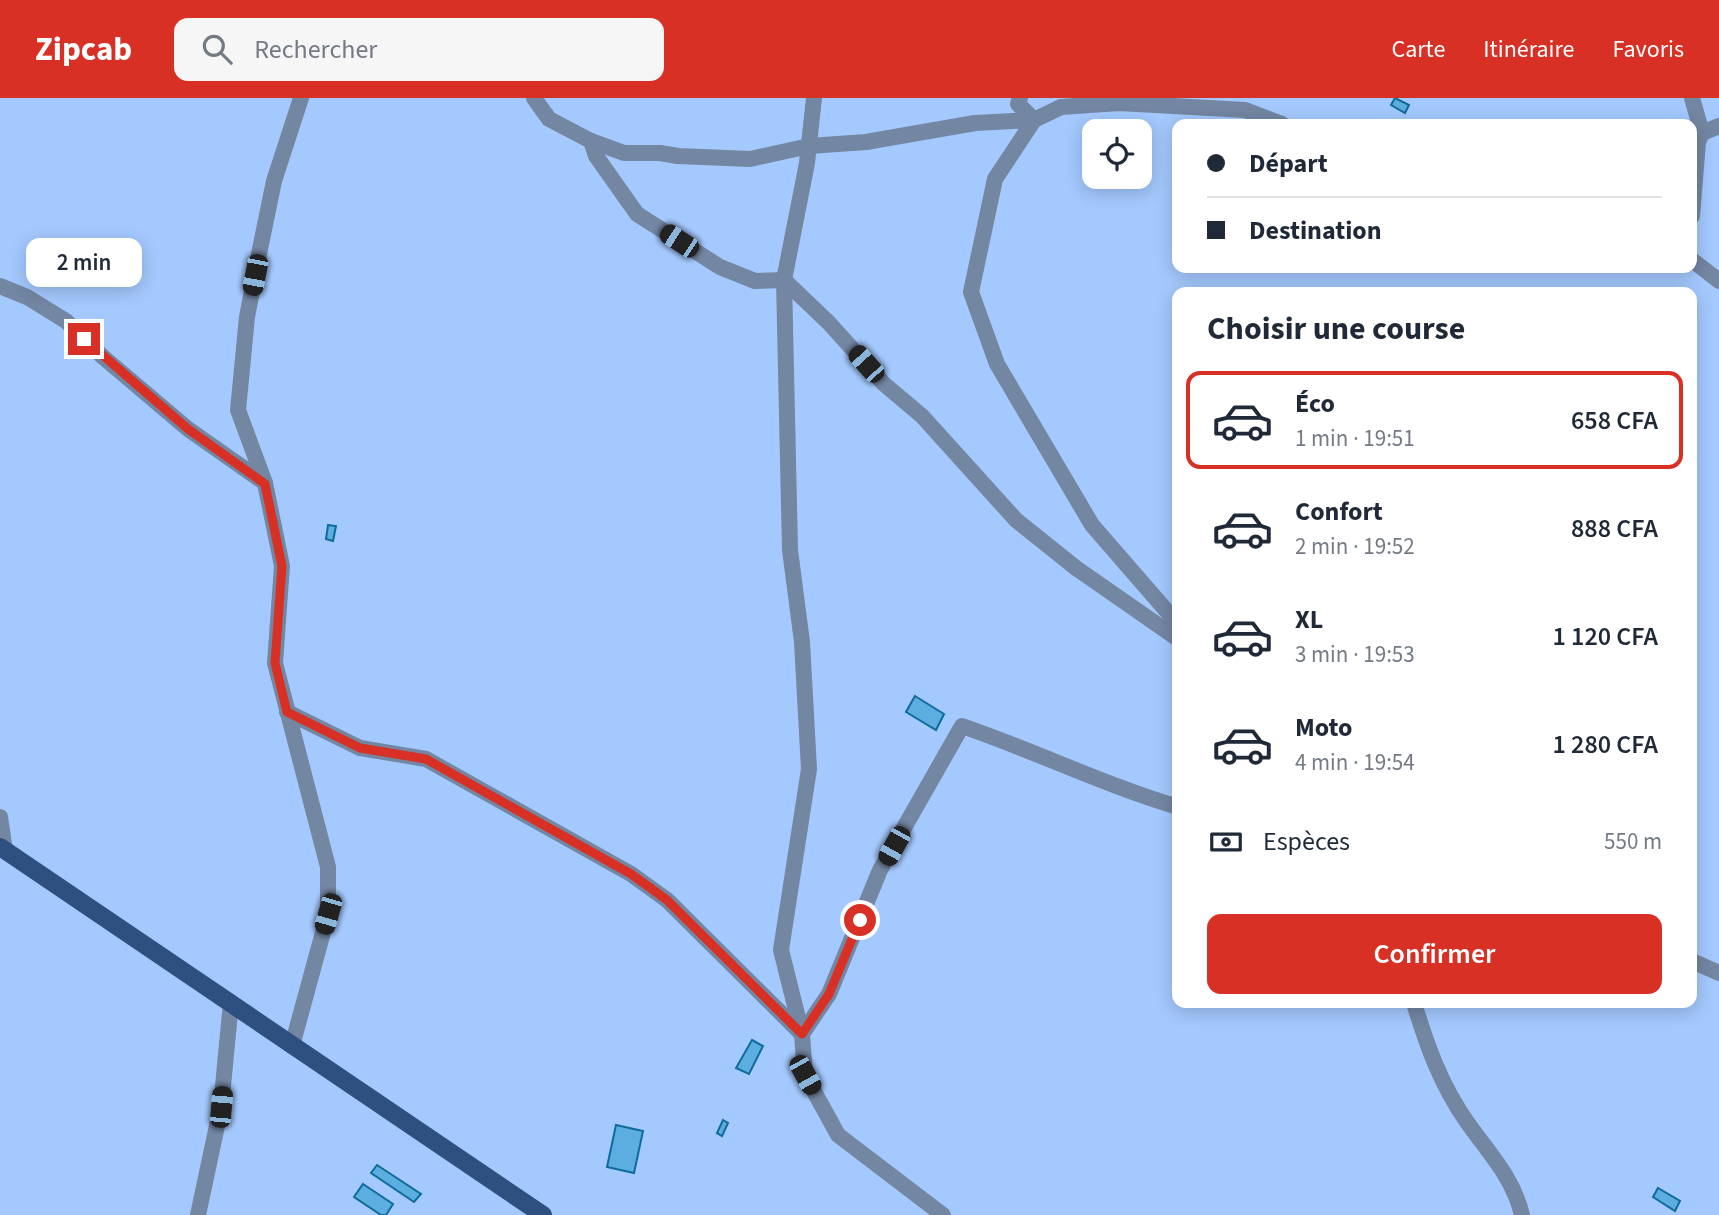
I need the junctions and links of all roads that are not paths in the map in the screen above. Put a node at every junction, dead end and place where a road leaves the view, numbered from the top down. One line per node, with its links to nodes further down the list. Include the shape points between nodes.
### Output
1 (301, 98): 17 (street, via 274,181 244,344 238,410)
2 (534, 98): 10 (street, via 549,119)
3 (814, 98): 11 (street)
4 (1020, 98): 7 (street, via 1018,104)
5 (1692, 98): 9 (street)
6 (1269, 119): 7 (street, via 1245,110 1132,104 1061,107)
7 (1034, 120): 11 (street, via 975,123 866,142); 18 (street, via 995,179 971,292 997,364 1092,525)
8 (1719, 126): 9 (street)
9 (1702, 133): 12 (street)
10 (591, 141): 11 (street, via 624,153 750,159); 14 (street, via 596,156 637,214 720,267 755,281)
11 (809, 146): 14 (street)
12 (1697, 154)
13 (1697, 264): 15 (street)
14 (784, 281): 19 (street, via 884,384 922,416 1016,520); 28 (street, via 790,550 802,642 810,769 781,950)
15 (1719, 281)
16 (0, 285): 17 (street, via 66,321 188,429)
17 (265, 484): 20 (street, via 282,566 275,663)
18 (1172, 617)
19 (1172, 635)
20 (287, 712): 28 (street, via 360,748 426,759 631,874 675,908); 29 (street, via 328,867 328,914)
21 (1172, 805): 28 (street, via 962,726 880,870 829,994)
22 (0, 817): 23 (street)
23 (3, 849): 26 (main road)
24 (1697, 963): 25 (street)
25 (1719, 973)
26 (231, 1002): 29 (main road); 30 (street, via 221,1107)
27 (1416, 1008): 33 (street, via 1434,1065 1468,1122 1501,1163)
28 (802, 1034): 32 (street, via 805,1075 838,1135)
29 (292, 1046): 31 (main road)
30 (198, 1215)
31 (543, 1215)
32 (943, 1215)
33 (1522, 1215)

